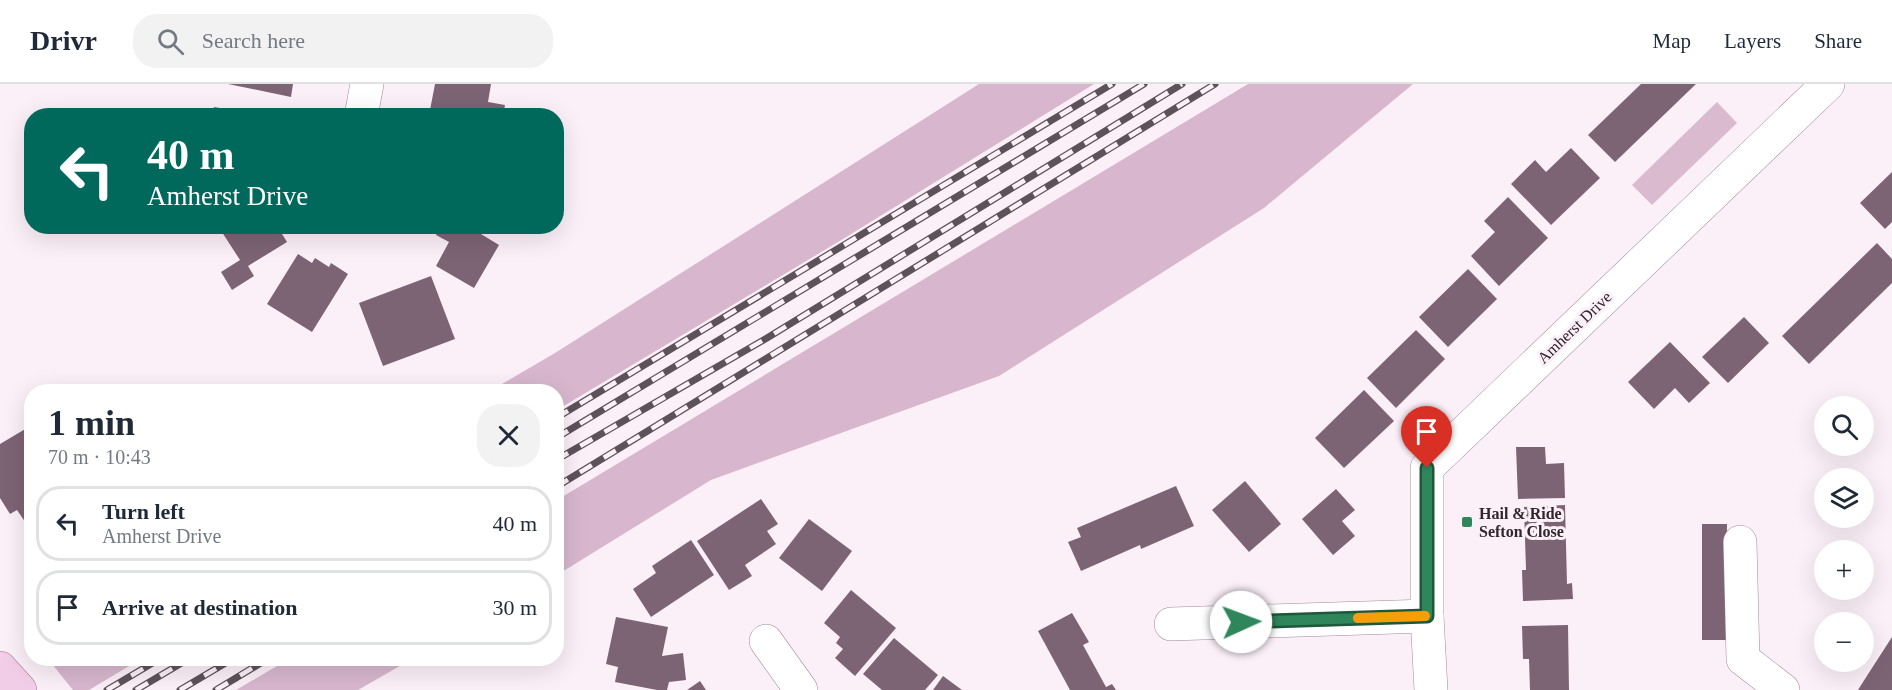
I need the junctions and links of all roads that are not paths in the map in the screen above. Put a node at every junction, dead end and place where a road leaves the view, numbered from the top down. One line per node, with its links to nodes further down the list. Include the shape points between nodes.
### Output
1 (368, 84): 3 (street)
2 (1828, 84): 5 (street, Amherst Drive, via 1427,468)
3 (363, 108)
4 (1740, 542): 12 (street, via 1743,659)
5 (1427, 616): 6 (street); 11 (street, Amherst Drive)
6 (1171, 624)
7 (766, 640): 10 (street)
8 (0, 668): 9 (main road)
9 (20, 690)
10 (801, 690)
11 (1431, 690)
12 (1784, 690)

